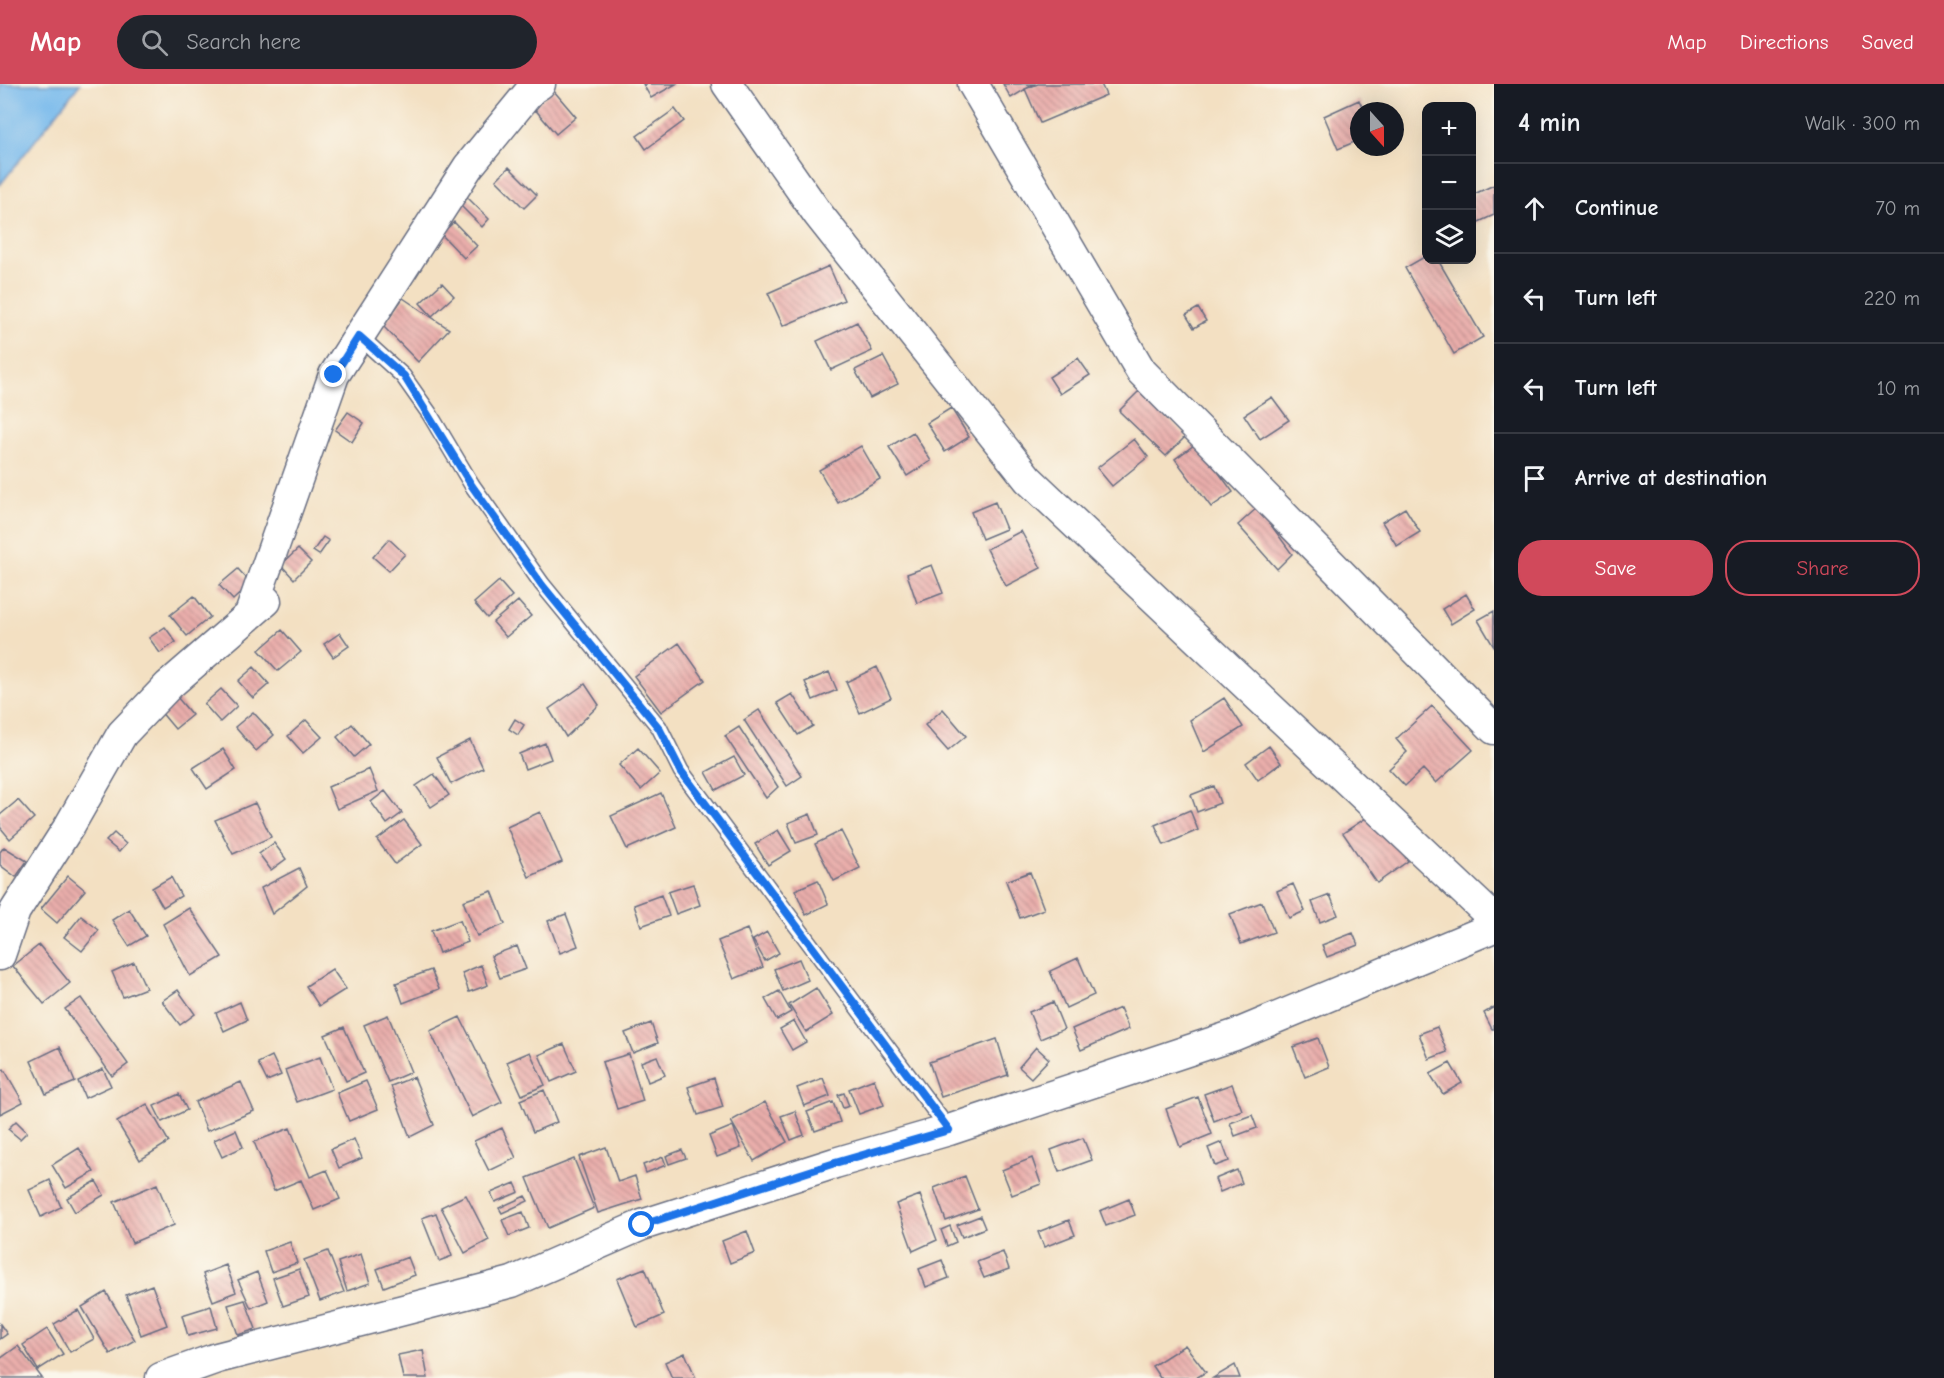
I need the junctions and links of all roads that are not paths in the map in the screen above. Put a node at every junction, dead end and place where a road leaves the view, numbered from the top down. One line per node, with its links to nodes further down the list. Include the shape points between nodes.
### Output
1 (540, 84): 4 (street, via 468,167)
2 (727, 84): 6 (street, via 818,214 1028,479)
3 (973, 84): 5 (street, via 1141,371)
4 (359, 336): 8 (street, via 334,375 260,606 169,685 123,734 15,911); 9 (lane, via 404,376 472,486 542,585 659,728 681,771)
5 (1494, 729)
6 (1494, 919)
7 (1494, 927): 9 (street, via 1235,1035)
8 (0, 955)
9 (949, 1130): 10 (street, via 642,1225 512,1282 217,1358)
10 (161, 1378)

